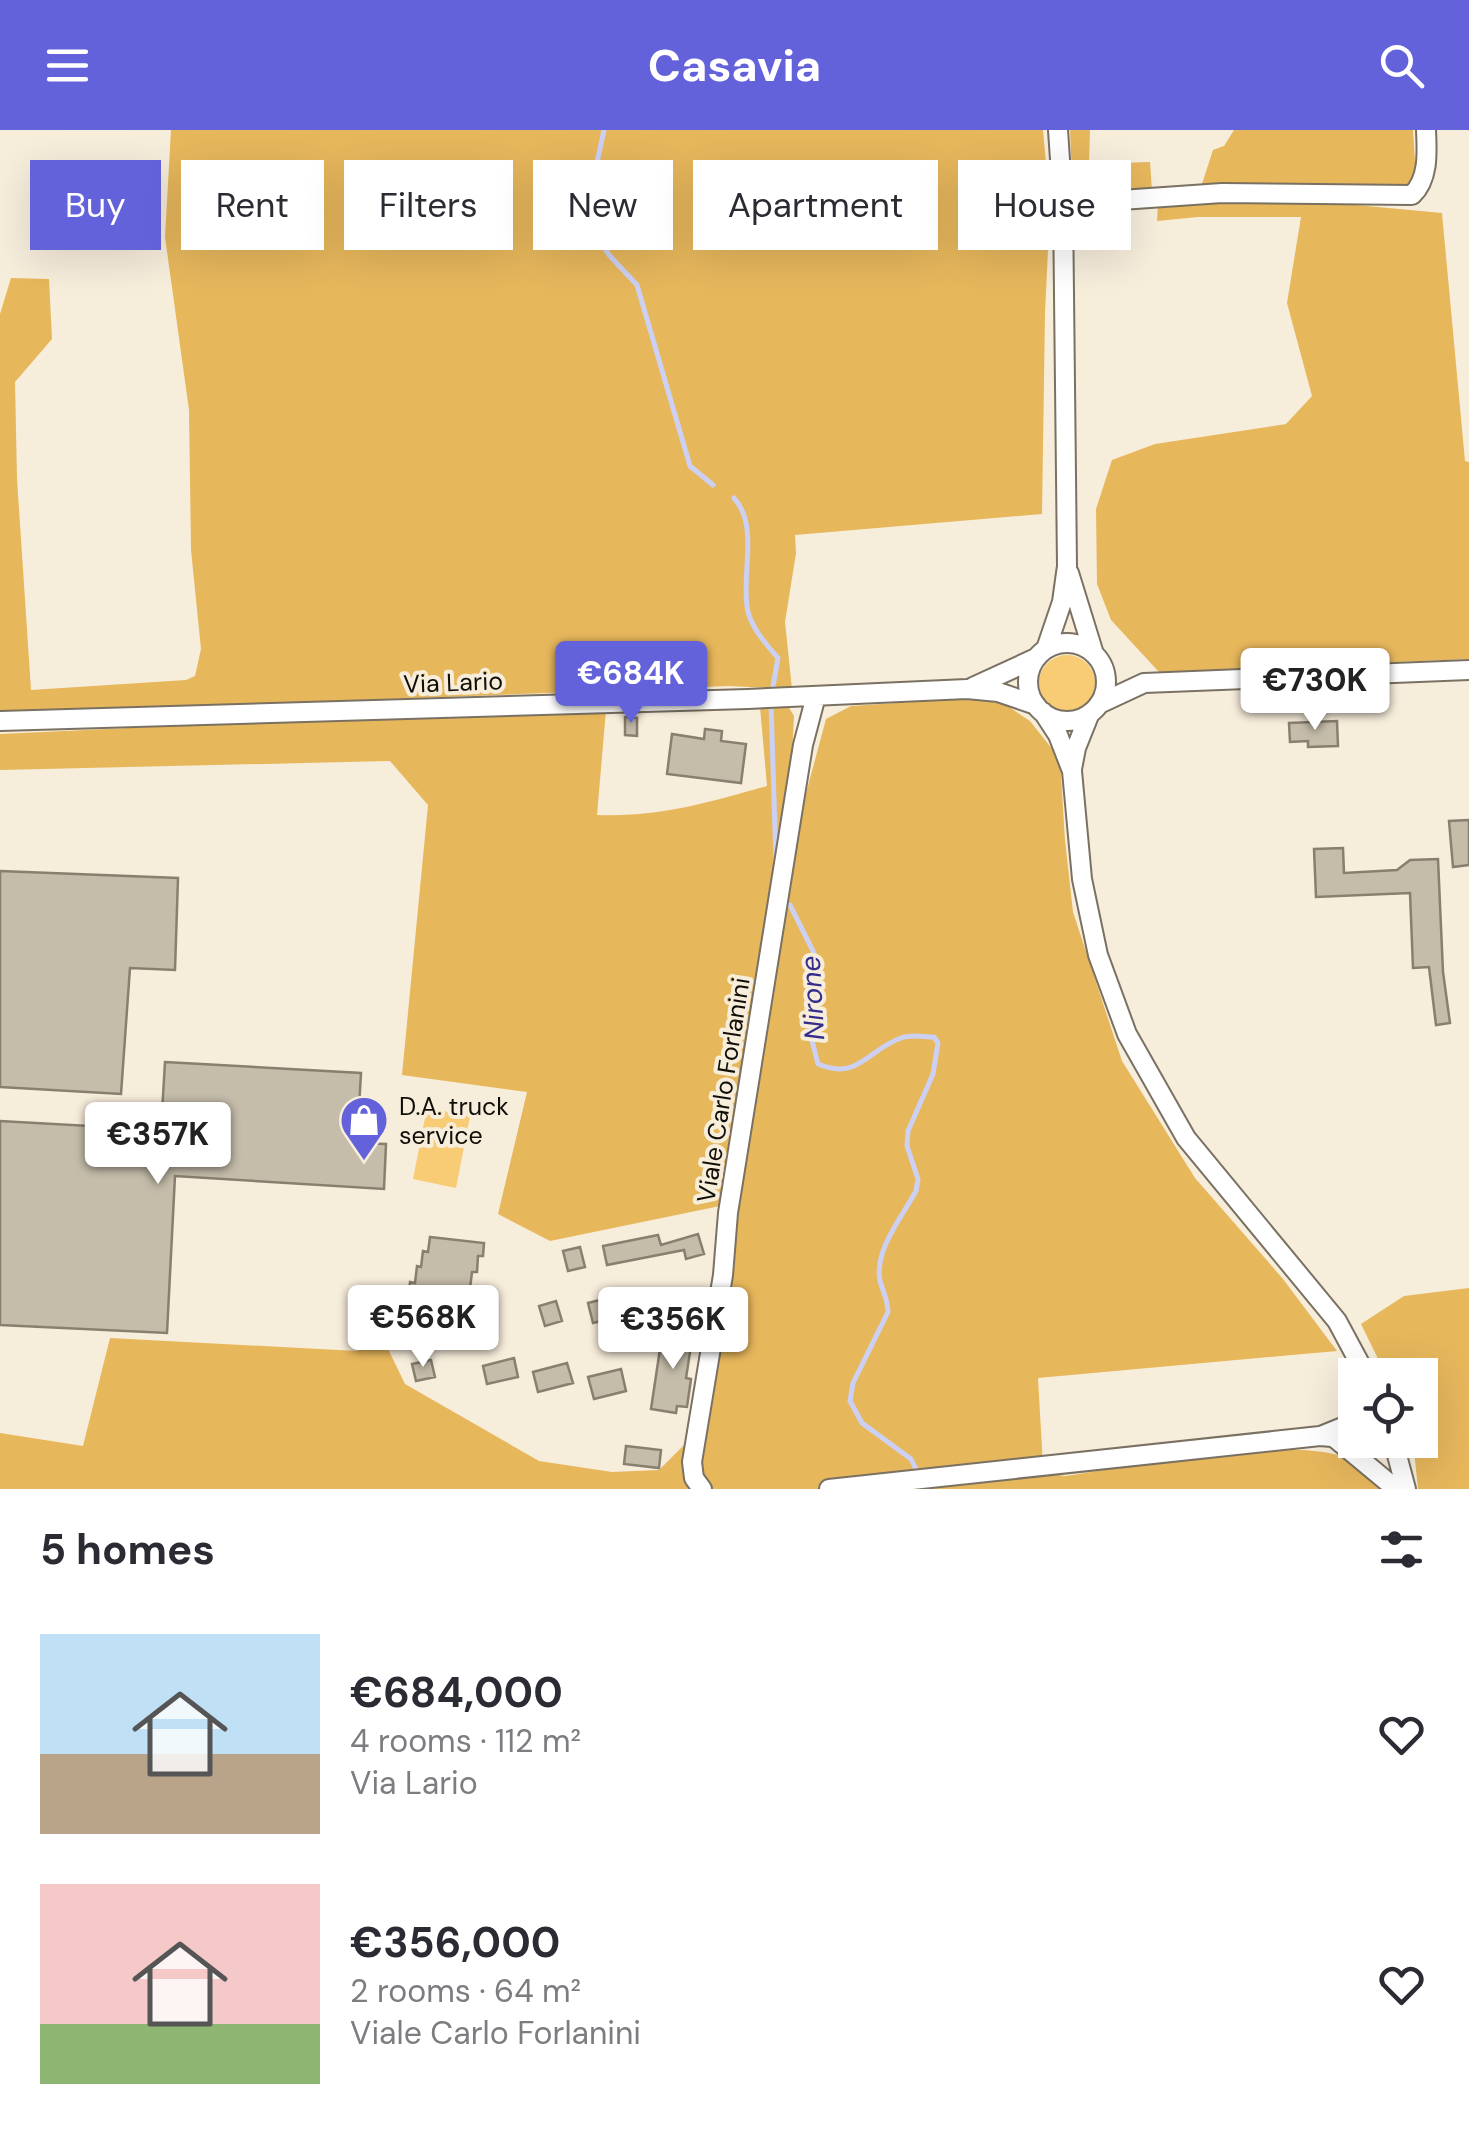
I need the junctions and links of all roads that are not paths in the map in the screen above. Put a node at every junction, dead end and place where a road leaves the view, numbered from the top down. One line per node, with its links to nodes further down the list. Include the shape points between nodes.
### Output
1 (1426, 130): 4 (street, via 1424,177 1412,195)
2 (1057, 135): 3 (street)
3 (1059, 160)
4 (1131, 200)
5 (1064, 250): 6 (street)
6 (1067, 566): 7 (street, via 1062,602); 8 (street)
7 (1041, 654): 8 (street, via 1065,643 1086,648); 11 (street, Via Lario); 14 (street, via 1028,677)
8 (1098, 660): 10 (street); 13 (street, via 1106,680)
9 (1469, 670): 10 (street)
10 (1144, 683): 13 (street)
11 (967, 689): 12 (street, Via Lario); 14 (street, Via Lario, via 998,692)
12 (816, 696): 15 (street, Via Lario); 21 (street, Viale Carlo Forlanini, via 697,1423 692,1470)
13 (1094, 708): 14 (street, via 1067,720); 16 (street)
14 (1040, 709): 16 (street)
15 (0, 721)
16 (1072, 771): 17 (street, via 1082,880 1098,955 1128,1034 1186,1138 1337,1321)
17 (1357, 1358)
18 (1338, 1432): 22 (street)
19 (1367, 1458): 23 (street)
20 (1398, 1458): 24 (street)
21 (702, 1489)
22 (829, 1489)
23 (1396, 1489)
24 (1406, 1489)

